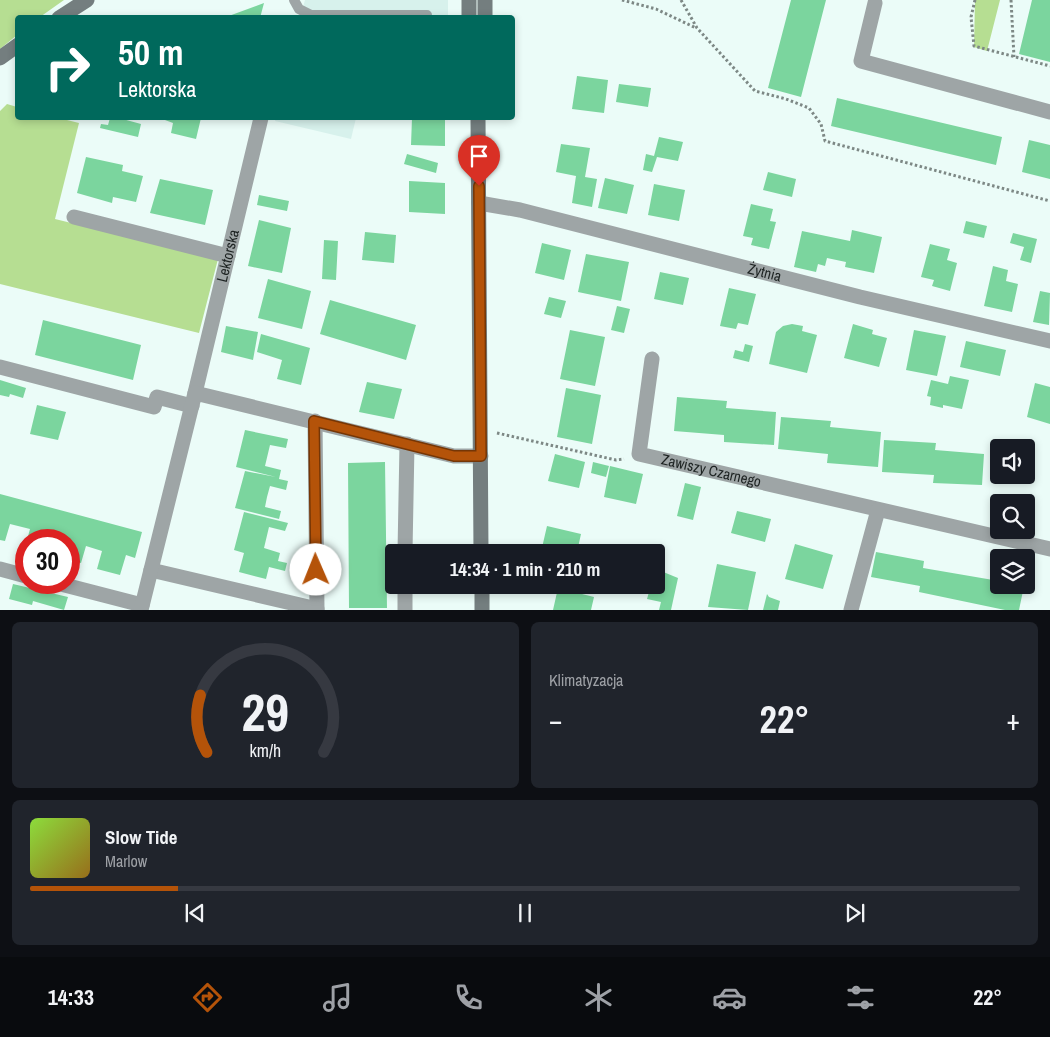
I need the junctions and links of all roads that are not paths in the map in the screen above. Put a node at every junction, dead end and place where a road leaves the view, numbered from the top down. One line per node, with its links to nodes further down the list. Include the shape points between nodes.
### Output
1 (87, 0): 6 (main road)
2 (294, 0): 7 (lane)
3 (469, 0): 8 (main road)
4 (485, 0): 9 (main road)
5 (875, 3): 12 (street, via 861,62)
6 (64, 15)
7 (309, 15)
8 (469, 15)
9 (485, 15)
10 (15, 47): 11 (main road)
11 (0, 58)
12 (1050, 112)
13 (261, 120): 17 (street, Lektorska)
14 (478, 120): 15 (main road)
15 (479, 203): 18 (street, Żytnia, via 520,210 860,297); 24 (main road)
16 (74, 217): 17 (street)
17 (228, 256): 21 (street, Lektorska)
18 (1050, 340)
19 (652, 359): 25 (street, Zawiszy Czarnego, via 639,454)
20 (0, 367): 21 (street, via 154,407 157,397)
21 (193, 399): 22 (street); 30 (street, Lektorska)
22 (314, 421): 23 (street); 36 (street)
23 (407, 444): 24 (street, via 454,456); 26 (street)
24 (481, 456): 27 (main road)
25 (878, 510): 28 (street, Zawiszy Czarnego); 39 (street)
26 (405, 544)
27 (481, 544)
28 (1050, 549)
29 (0, 569): 31 (street)
30 (151, 570): 35 (street, Lektorska); 36 (street)
31 (15, 573)
32 (80, 590): 35 (street, Lektorska)
33 (405, 594): 37 (street)
34 (482, 594): 38 (main road)
35 (142, 607)
36 (317, 609)
37 (405, 610)
38 (482, 610)
39 (851, 610)

